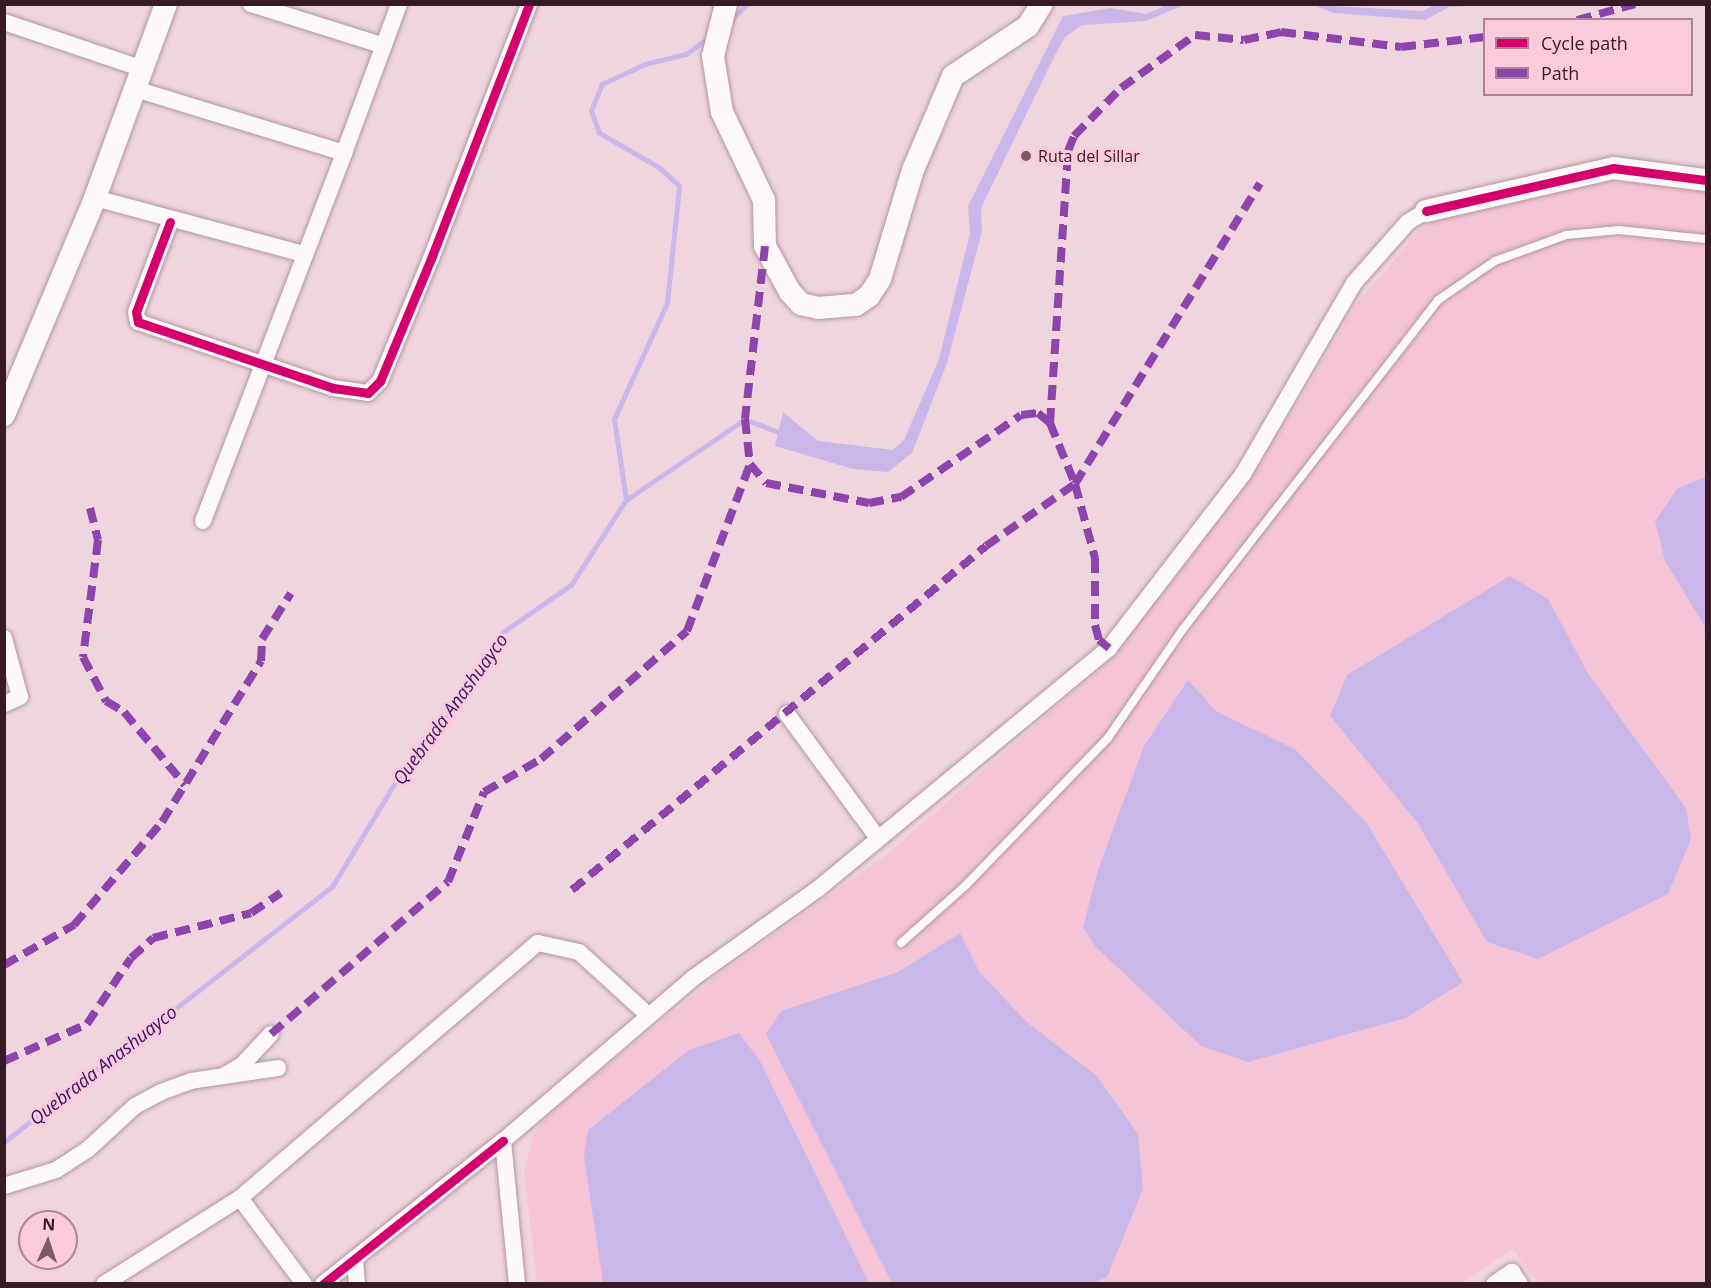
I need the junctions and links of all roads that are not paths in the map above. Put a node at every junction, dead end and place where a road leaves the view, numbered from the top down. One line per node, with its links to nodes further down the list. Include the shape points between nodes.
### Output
1 (166, 4): 9 (street)
2 (251, 4): 8 (street)
3 (399, 4): 8 (street)
4 (529, 4): 17 (street, via 380,381 368,393 354,394)
5 (726, 4): 6 (street, via 713,56 713,80 722,112 764,200 765,246 801,304 856,305 869,296 880,279 913,170 953,76 1028,26)
6 (1042, 4)
7 (4, 22): 9 (street)
8 (384, 46): 10 (street)
9 (139, 79): 10 (street); 12 (street)
10 (344, 153): 16 (street)
11 (1707, 180): 13 (street, via 1613,168)
12 (95, 198): 14 (street); 18 (street)
13 (1426, 211): 23 (street, via 1408,222 1354,283 1243,474 1109,648)
14 (170, 222): 16 (street); 17 (street, via 136,312 138,322)
15 (1707, 239): 24 (lane, via 1619,230 1566,235 1495,261 1438,300 1184,629 1108,738 966,885)
16 (304, 254): 17 (street)
17 (261, 360): 19 (street)
18 (4, 415)
19 (204, 521)
20 (4, 639): 21 (street, via 20,697)
21 (4, 704)
22 (787, 714): 23 (street)
23 (877, 837): 25 (street, via 819,888)
24 (901, 943)
25 (648, 1015): 29 (street); 31 (street, via 579,952 538,943)
26 (271, 1034): 28 (street, via 242,1065)
27 (278, 1068): 28 (street)
28 (222, 1077): 30 (street, via 161,1092 135,1106 87,1150 56,1170)
29 (503, 1141): 32 (street); 37 (street)
30 (4, 1186)
31 (240, 1198): 33 (street); 34 (street)
32 (355, 1261): 35 (street); 36 (street)
33 (104, 1284)
34 (304, 1284)
35 (323, 1284)
36 (357, 1284)
37 (517, 1284)
38 (1494, 1284): 39 (street, via 1512,1272)
39 (1520, 1284)

